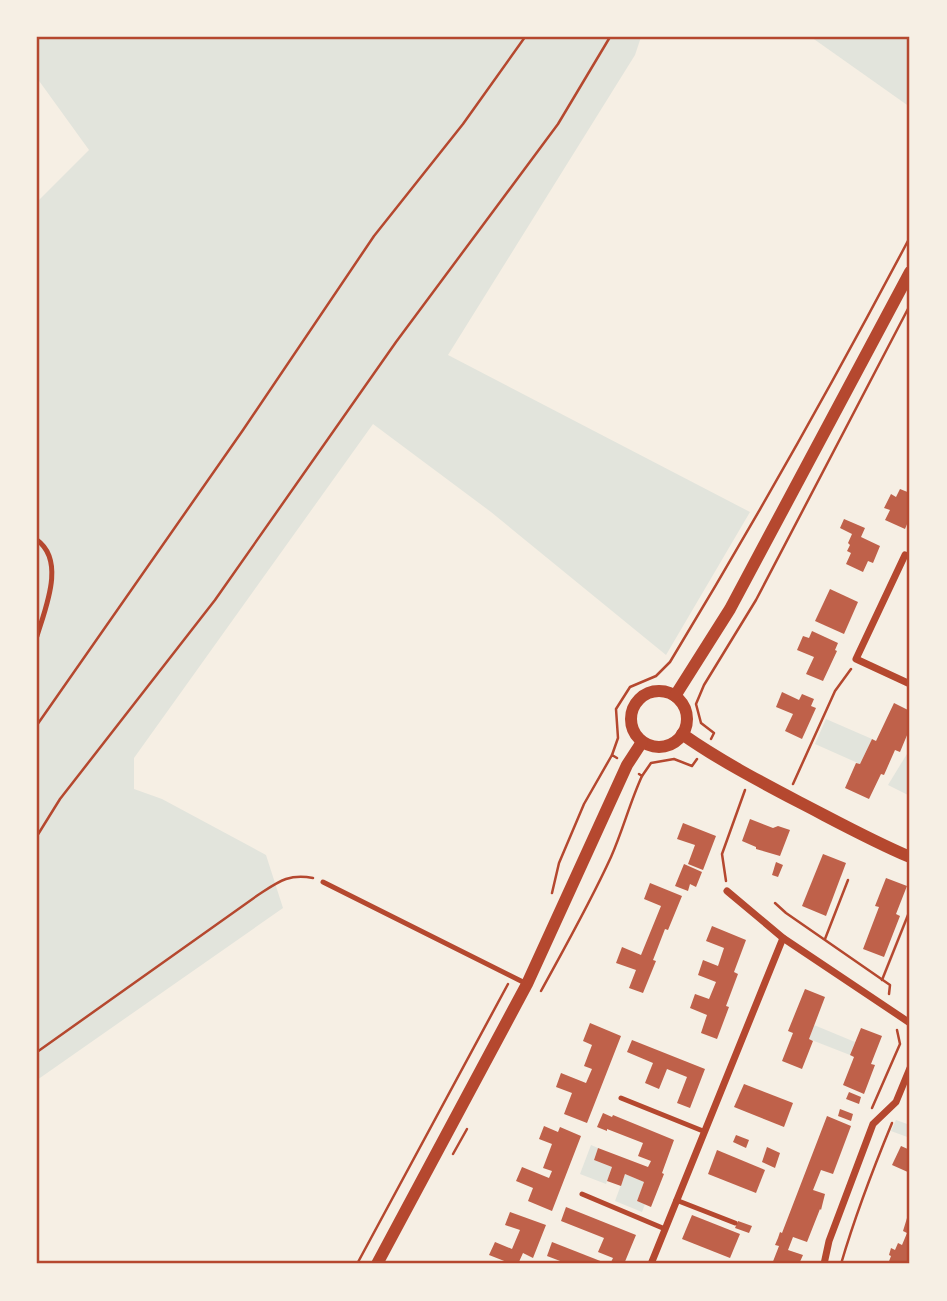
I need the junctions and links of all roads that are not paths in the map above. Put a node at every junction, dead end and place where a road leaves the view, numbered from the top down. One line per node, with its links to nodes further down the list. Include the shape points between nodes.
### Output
1 (910, 272): 6 (street, via 730,609)
2 (37, 540): 4 (lane, via 49,555 52,581)
3 (905, 555): 5 (street, via 856,659)
4 (37, 636)
5 (910, 684)
6 (675, 696): 7 (street, via 686,713); 8 (street, via 652,691 638,699 631,722)
7 (682, 734): 8 (street, via 661,747); 9 (street, via 750,776)
8 (642, 742): 13 (street, via 627,765)
9 (910, 857)
10 (323, 882): 13 (lane)
11 (727, 891): 12 (street)
12 (783, 938): 14 (street); 17 (street)
13 (527, 984): 22 (street)
14 (910, 1023)
15 (910, 1068): 24 (street, via 896,1101 873,1124)
16 (621, 1098): 17 (lane)
17 (704, 1131): 19 (street)
18 (582, 1194): 21 (lane)
19 (676, 1200): 20 (lane); 21 (street)
20 (735, 1223)
21 (665, 1228): 23 (street)
22 (377, 1264)
23 (651, 1264)
24 (824, 1264)

